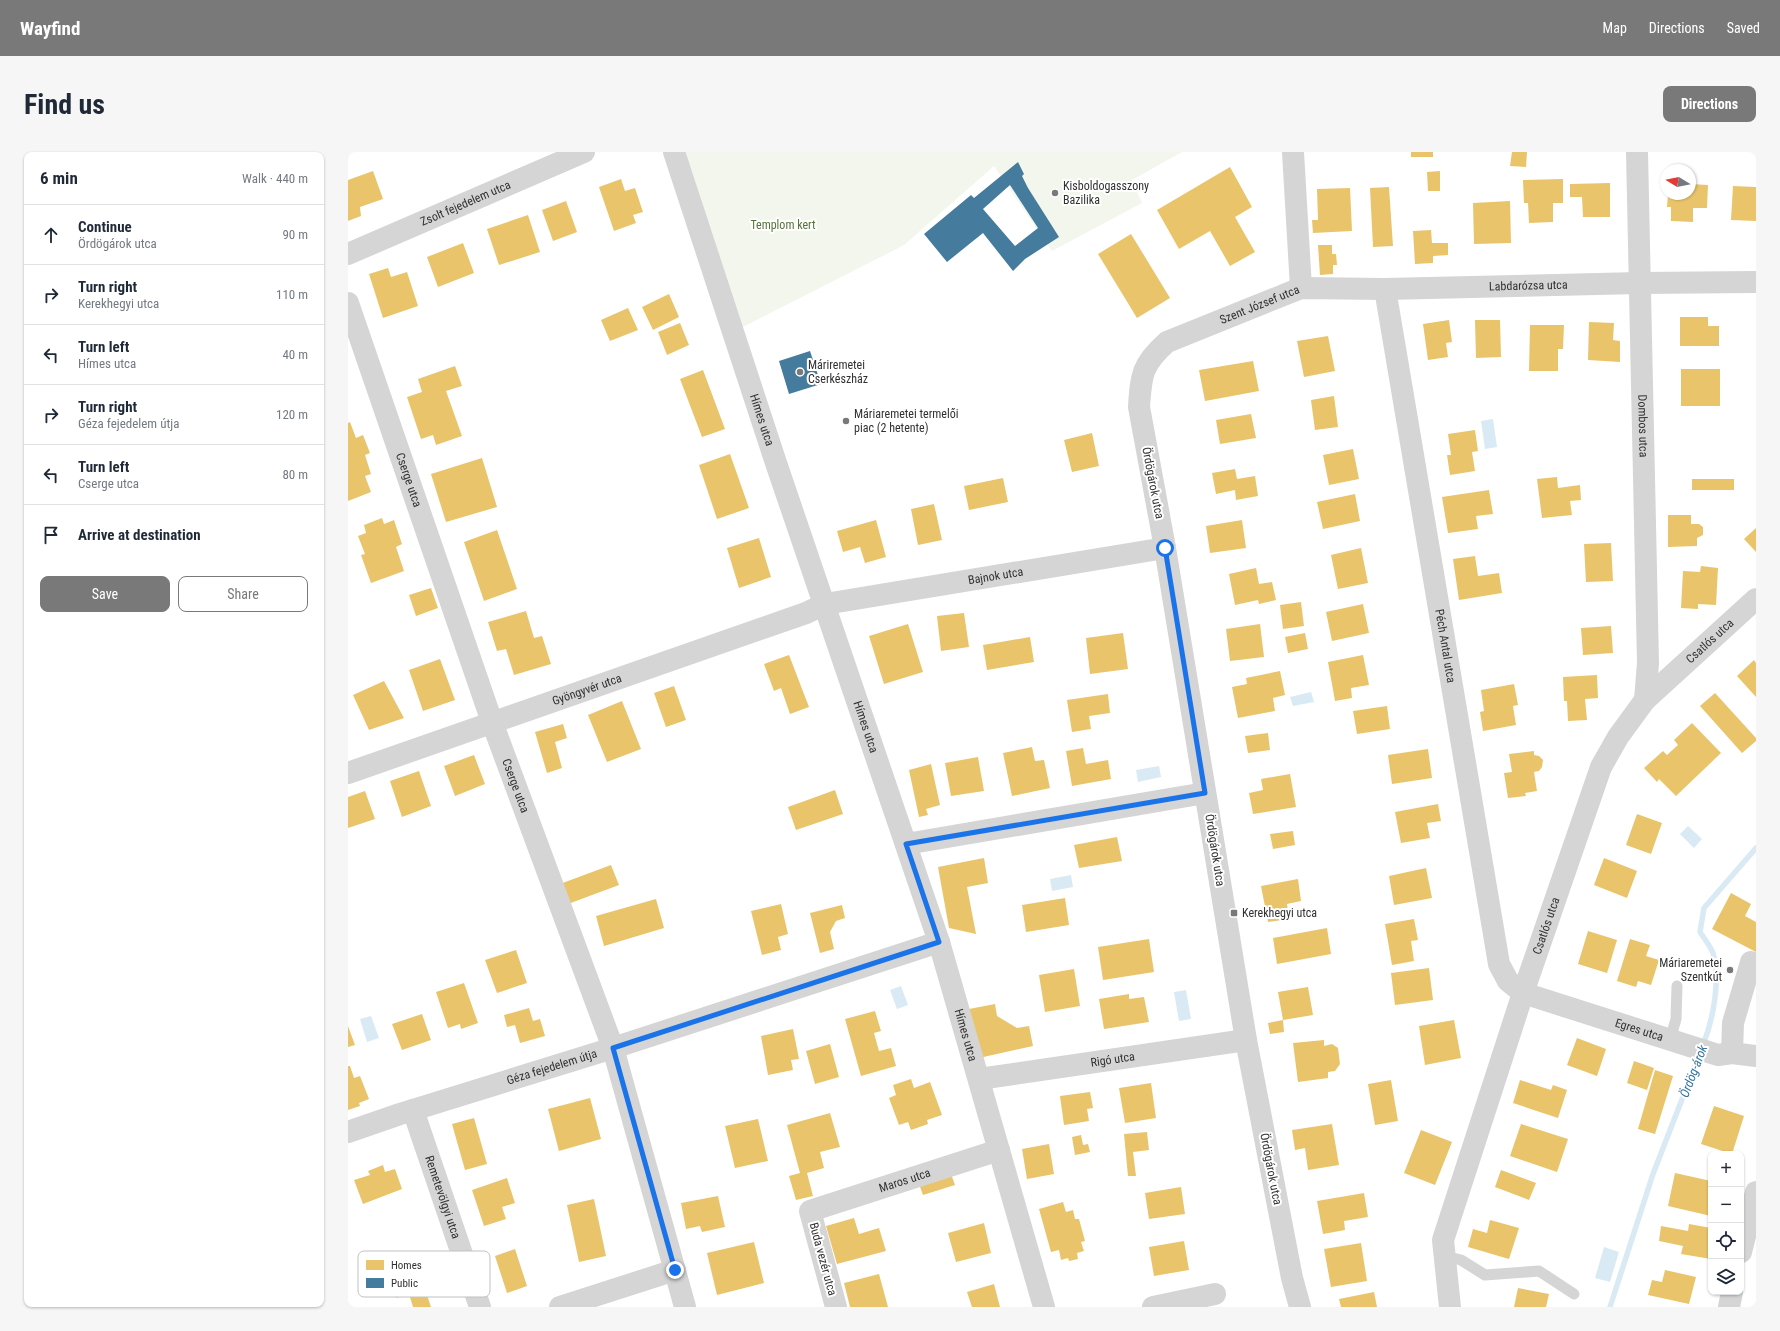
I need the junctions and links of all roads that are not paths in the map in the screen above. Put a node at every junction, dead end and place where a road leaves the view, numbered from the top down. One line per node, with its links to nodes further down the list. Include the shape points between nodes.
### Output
1 (584, 152): 5 (street, Zsolt fejedelem utca)
2 (674, 152): 14 (street, Hímes utca)
3 (1293, 152): 8 (street, Szent József utca)
4 (1637, 152): 7 (street, Dombos utca)
5 (348, 254)
6 (1756, 282): 7 (street, Labdarózsa utca)
7 (1639, 283): 9 (street, Labdarózsa utca); 15 (street, Dombos utca, via 1648,663)
8 (1301, 288): 9 (street, Labdarózsa utca); 11 (street, Szent József utca, via 1167,342)
9 (1385, 289): 23 (street, Péch Antal utca, via 1499,964 1508,981)
10 (348, 303): 16 (street, Cserge utca)
11 (1144, 367): 12 (street, Ördögárok utca, via 1139,408)
12 (1165, 548): 14 (street, Bajnok utca); 18 (street, Ördögárok utca)
13 (1756, 599): 15 (street, Csatlós utca)
14 (825, 604): 16 (street, Gyöngyvér utca, via 806,613); 19 (street, Hímes utca)
15 (1645, 700): 23 (street, Csatlós utca, via 1618,737 1601,767)
16 (492, 722): 17 (street, Gyöngyvér utca); 26 (street, Cserge utca)
17 (348, 773)
18 (1205, 793): 19 (street); 24 (street, Ördögárok utca)
19 (906, 844): 20 (street, Hímes utca)
20 (939, 942): 26 (street, Géza fejedelem útja); 29 (street, Hímes utca)
21 (1751, 962): 27 (street)
22 (1677, 986): 25 (lane)
23 (1523, 993): 25 (street, Egres utca); 37 (street, Csatlós utca, via 1443,1240)
24 (1246, 1040): 29 (street, Rigó utca); 49 (street, Ördögárok utca, via 1292,1278)
25 (1676, 1042): 27 (street, Egres utca)
26 (613, 1048): 30 (street, Géza fejedelem útja); 38 (street, Cserge utca)
27 (1725, 1054): 28 (street, Egres utca)
28 (1756, 1056)
29 (979, 1079): 32 (street, Hímes utca)
30 (413, 1110): 31 (street, Géza fejedelem útja); 36 (street, Remetevölgyi utca)
31 (348, 1132)
32 (999, 1150): 34 (street, Maros utca); 47 (street, Hímes utca)
33 (1756, 1192): 35 (street)
34 (810, 1211): 46 (street, Buda vezér utca)
35 (1744, 1240)
36 (461, 1251)
37 (1445, 1256): 40 (lane, via 1460,1260 1485,1275 1539,1271); 50 (street, Csatlós utca)
38 (675, 1270): 44 (street); 45 (street, Cserge utca)
39 (1215, 1294): 48 (street)
40 (1574, 1294)
41 (1731, 1295): 51 (street)
42 (477, 1297): 43 (street, Remetevölgyi utca)
43 (480, 1307)
44 (560, 1307)
45 (685, 1307)
46 (836, 1307)
47 (1044, 1307)
48 (1153, 1307)
49 (1300, 1307)
50 (1450, 1307)
51 (1729, 1307)

